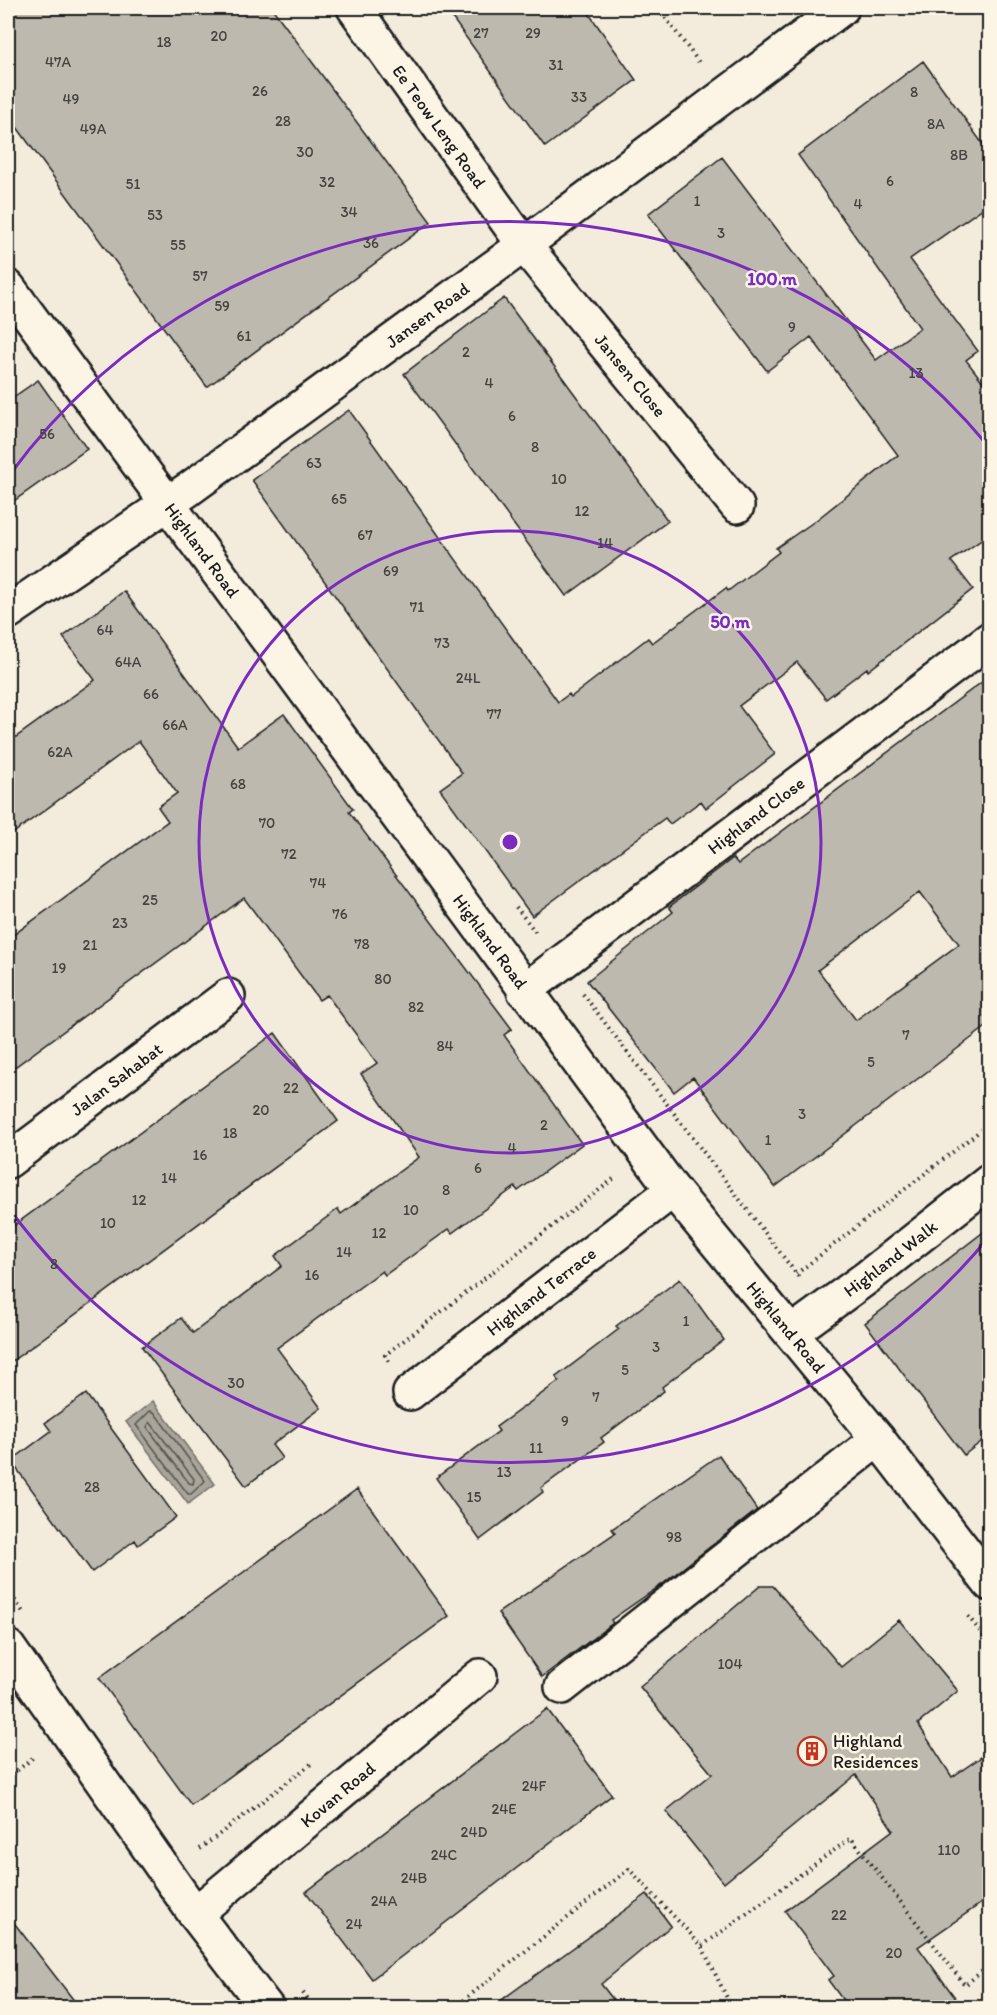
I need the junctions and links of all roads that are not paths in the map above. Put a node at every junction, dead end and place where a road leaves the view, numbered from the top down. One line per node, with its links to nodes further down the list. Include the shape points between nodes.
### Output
1 (354, 8): 3 (street, Ee Teow Leng Road)
2 (842, 8): 3 (street, Jansen Road)
3 (524, 245): 5 (street, Jansen Road); 6 (street, Jansen Close)
4 (8, 287): 5 (street, Highland Road)
5 (166, 505): 7 (street, Jansen Road); 9 (street, Highland Road)
6 (737, 506)
7 (8, 612)
8 (990, 639): 9 (street, Highland Close)
9 (524, 991): 13 (street, Highland Road)
10 (228, 996): 11 (street, Jalan Sahabat)
11 (8, 1161)
12 (990, 1181): 14 (street, Highland Walk)
13 (672, 1190): 14 (street, Highland Road); 15 (street, Highland Terrace)
14 (791, 1333): 16 (street, Highland Road)
15 (410, 1393)
16 (878, 1439): 17 (street, Highland Road); 20 (street)
17 (990, 1584)
18 (8, 1647): 21 (street)
19 (480, 1676): 21 (street, Kovan Road)
20 (562, 1688)
21 (195, 1914): 22 (street)
22 (267, 2007)

